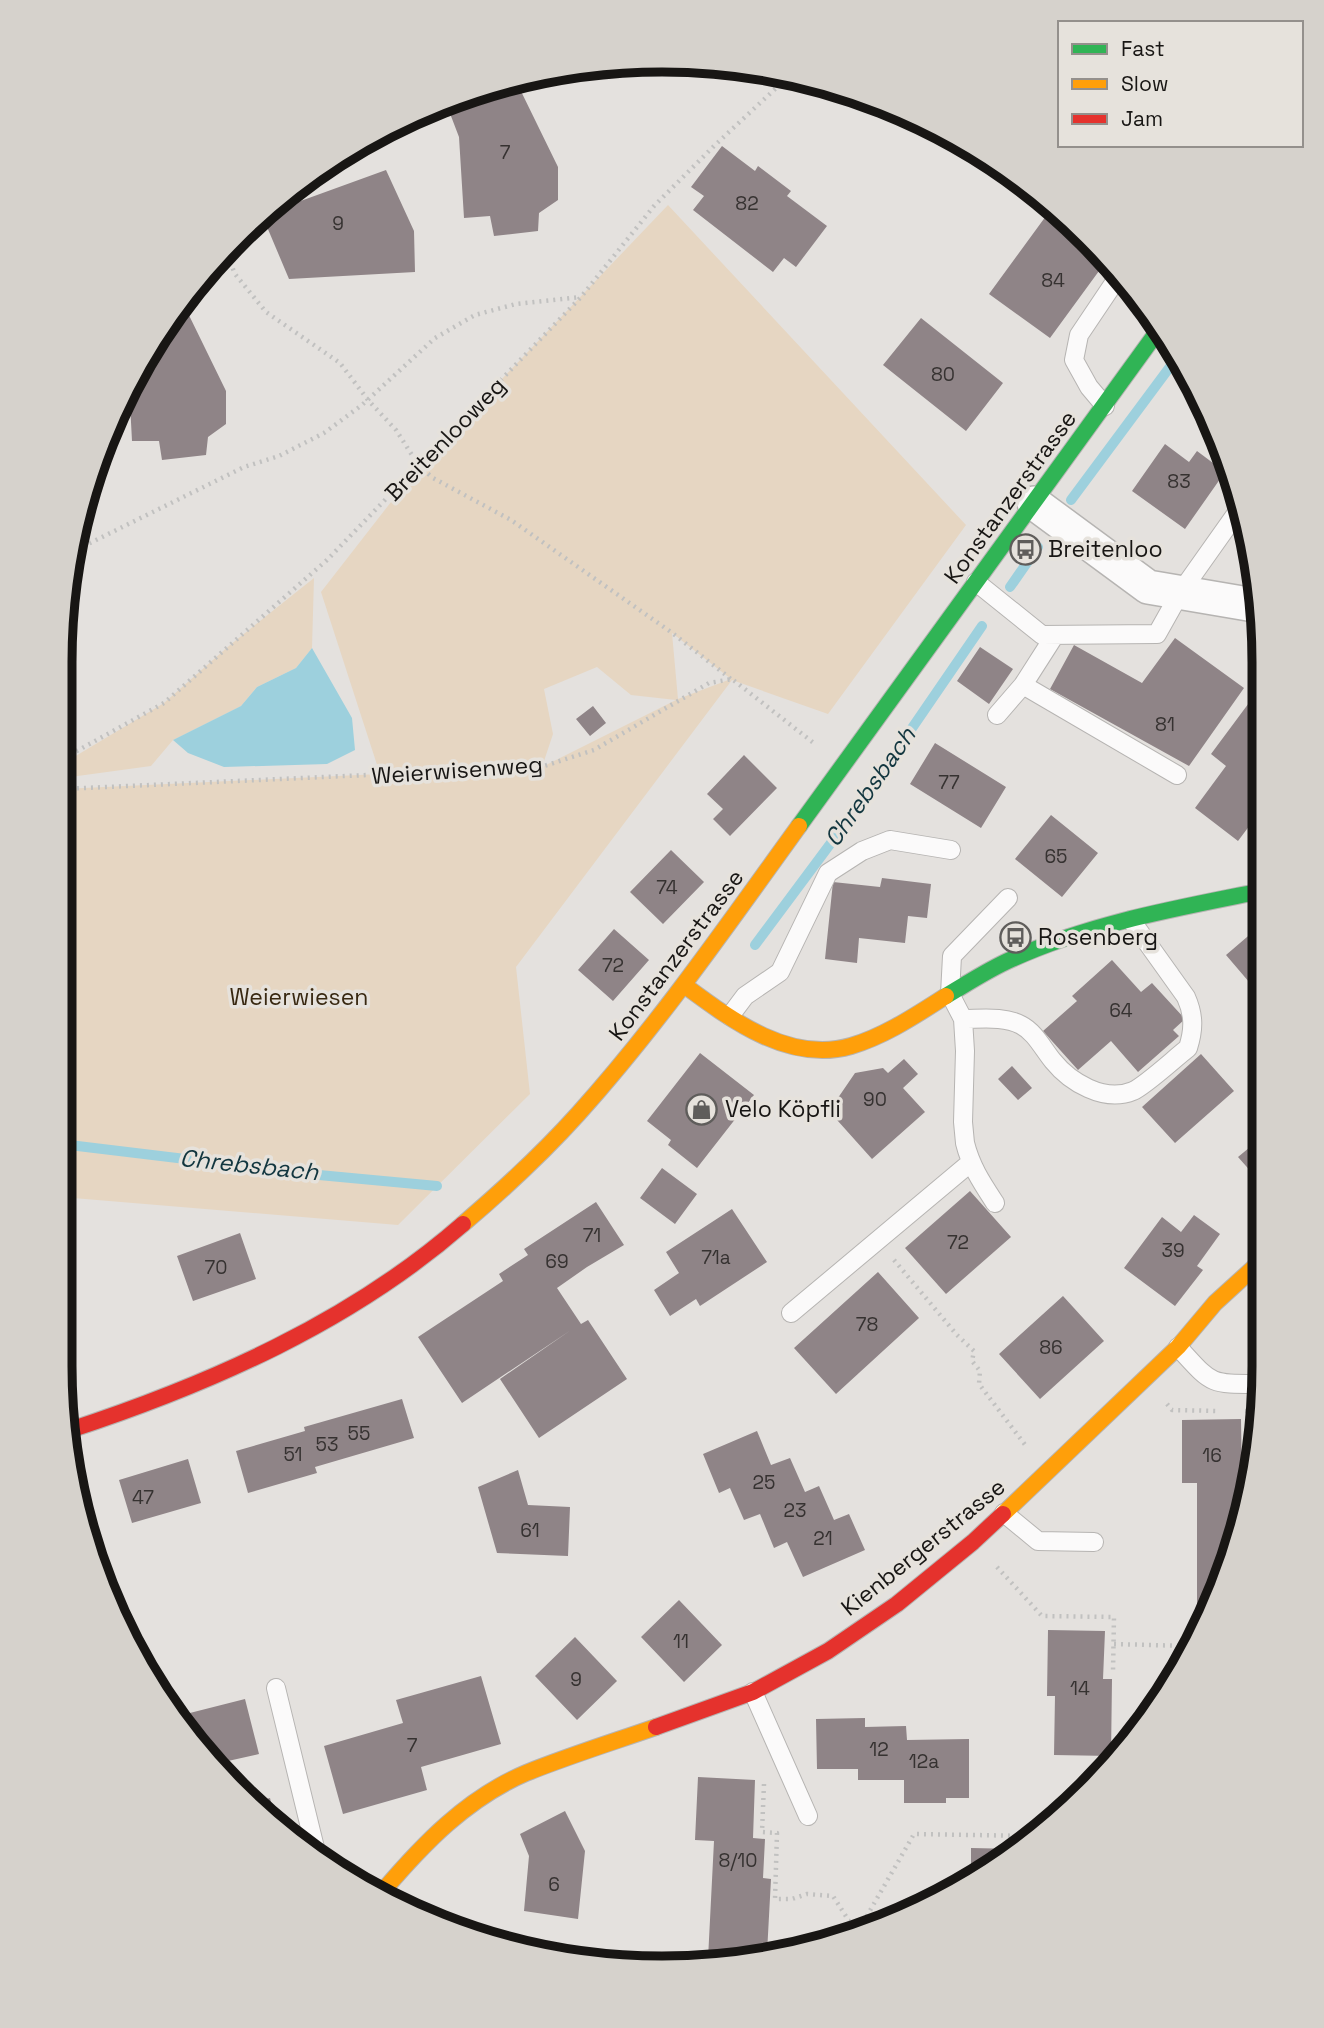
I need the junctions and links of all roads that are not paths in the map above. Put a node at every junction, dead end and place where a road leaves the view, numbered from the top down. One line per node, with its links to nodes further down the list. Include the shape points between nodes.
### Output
1 (1114, 283): 3 (lane, via 1079,335 1074,360)
2 (1154, 336): 3 (street, Konstanzerstrasse)
3 (1105, 406): 4 (street, Konstanzerstrasse)
4 (1034, 503): 6 (street, Konstanzerstrasse); 7 (street, via 1147,587)
5 (1234, 518): 7 (lane)
6 (976, 582): 9 (lane, via 1042,635); 17 (street, Konstanzerstrasse)
7 (1180, 593): 8 (street); 9 (lane, via 1157,634)
8 (1249, 604)
9 (1055, 635): 10 (lane)
10 (1023, 685): 11 (lane); 12 (lane)
11 (997, 715)
12 (1177, 775)
13 (951, 850): 19 (lane, via 890,840 828,873 780,972 745,996)
14 (1252, 893): 16 (street)
15 (1007, 898): 18 (lane, via 953,956)
16 (1130, 920): 18 (street, via 1043,946); 20 (lane, via 1186,997 1193,1020 1188,1048 1133,1091 1114,1093 1082,1086 1054,1063 1020,1024)
17 (684, 985): 19 (street); 27 (street, Konstanzerstrasse, via 613,1076 541,1154 418,1258 330,1316 246,1362)
18 (950, 994): 19 (street, via 865,1040 825,1050 765,1036); 20 (lane)
19 (730, 1016)
20 (963, 1019): 21 (lane, via 963,1122)
21 (970, 1163): 22 (lane); 24 (lane)
22 (995, 1203)
23 (1252, 1269): 25 (street, Kienbergerstrasse, via 1215,1303)
24 (791, 1313)
25 (1178, 1347): 26 (lane, via 1206,1378); 28 (street, Kienbergerstrasse)
26 (1252, 1384)
27 (75, 1428)
28 (1004, 1513): 29 (lane, via 1038,1541); 31 (street, Kienbergerstrasse, via 897,1604 828,1651)
29 (1094, 1542)
30 (276, 1688): 33 (lane)
31 (753, 1692): 32 (lane); 34 (street, Kienbergerstrasse, via 524,1774 451,1820 418,1849)
32 (808, 1816)
33 (314, 1842)
34 (386, 1887)

